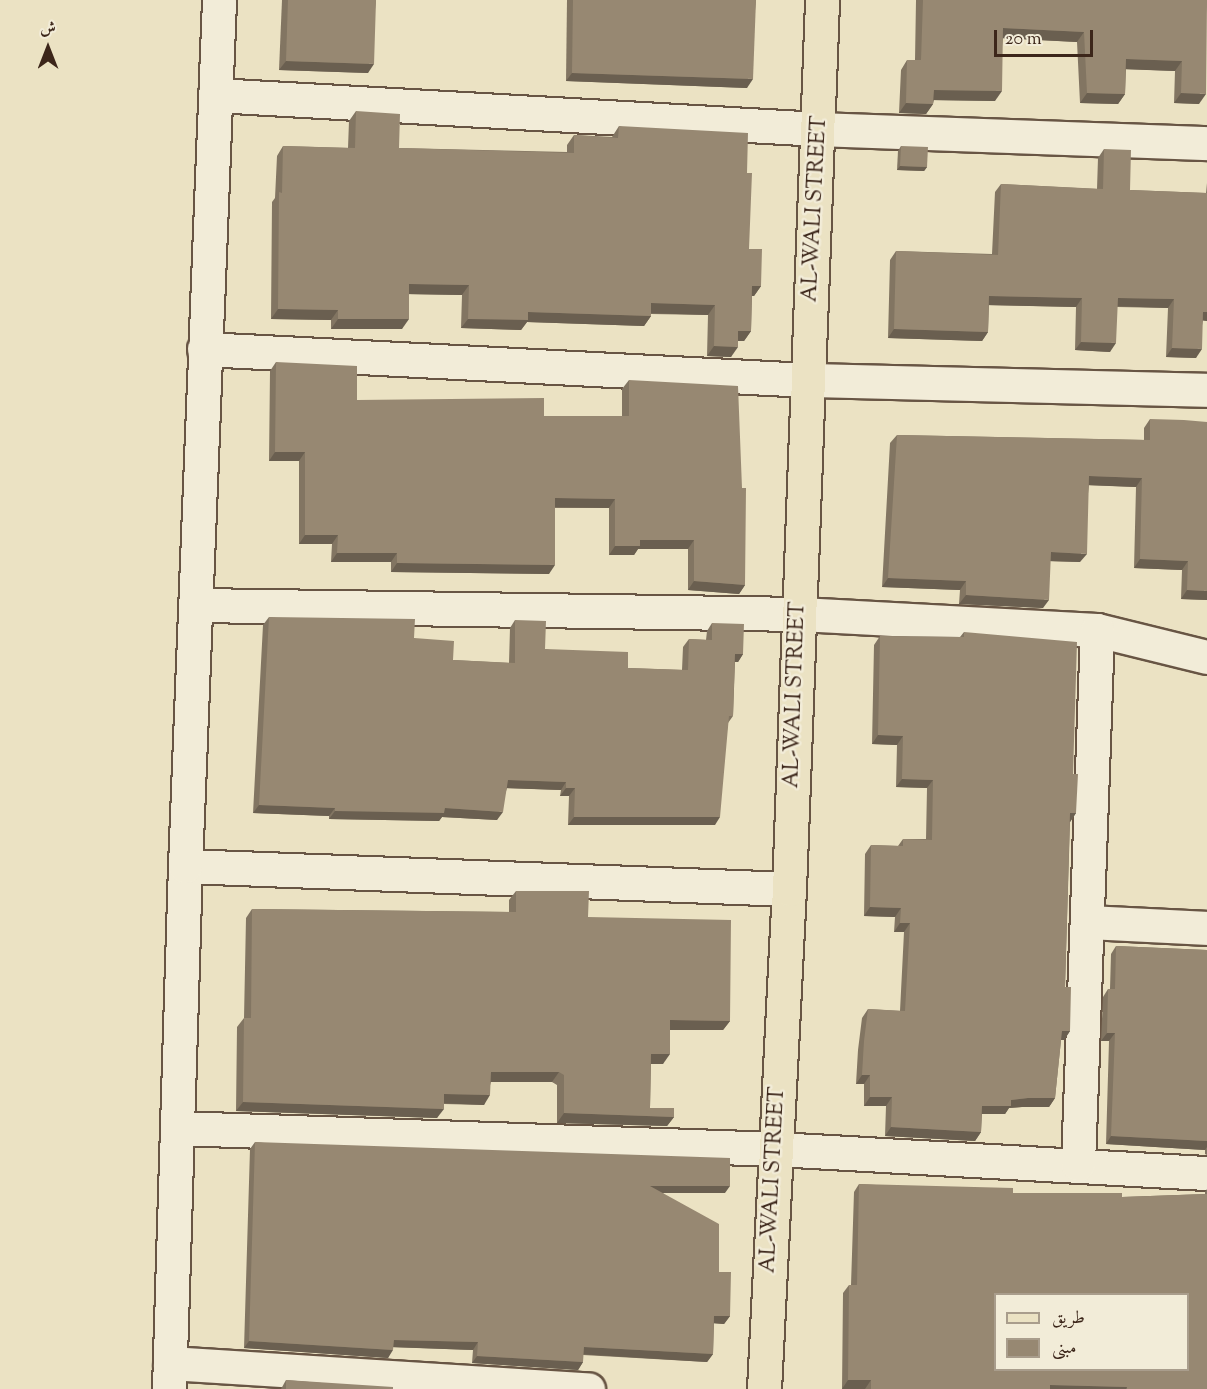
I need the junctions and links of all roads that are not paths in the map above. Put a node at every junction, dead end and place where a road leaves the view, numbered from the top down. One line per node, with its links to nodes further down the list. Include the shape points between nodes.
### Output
1 (219, 0): 3 (street)
2 (822, 0): 4 (main road, AL-WALI STREET)
3 (215, 94): 4 (street); 6 (street)
4 (820, 129): 5 (street); 7 (main road, AL-WALI STREET)
5 (1207, 143)
6 (204, 349): 7 (street); 9 (street)
7 (808, 380): 8 (street); 10 (main road, AL-WALI STREET)
8 (1207, 390)
9 (196, 605): 10 (street); 13 (street)
10 (800, 614): 11 (street); 14 (main road, AL-WALI STREET)
11 (1098, 630): 12 (street); 15 (street)
12 (1207, 657)
13 (185, 866): 14 (street); 17 (street)
14 (789, 889): 18 (main road, AL-WALI STREET)
15 (1089, 922): 16 (street); 19 (street)
16 (1207, 928)
17 (178, 1128): 18 (street); 21 (street)
18 (776, 1149): 19 (street); 23 (main road, AL-WALI STREET)
19 (1078, 1164): 20 (street)
20 (1207, 1173)
21 (169, 1376): 22 (street)
22 (588, 1389)
23 (764, 1389)

